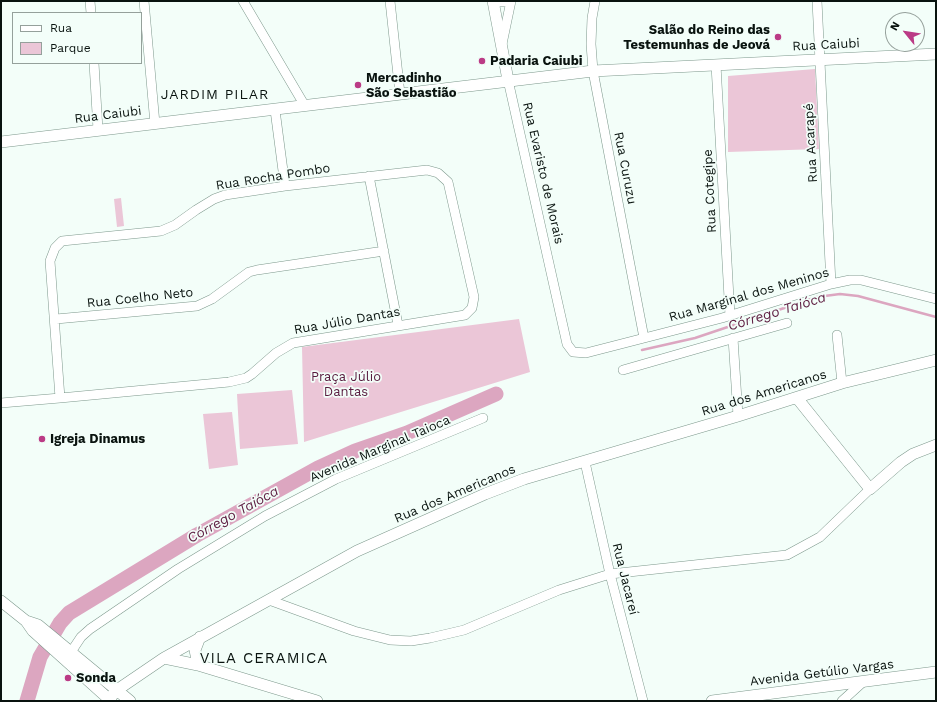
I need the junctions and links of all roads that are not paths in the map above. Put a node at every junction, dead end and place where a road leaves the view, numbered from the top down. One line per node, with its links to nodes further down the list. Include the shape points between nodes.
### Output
1 (90, 1): 11 (street)
2 (144, 1): 22 (street)
3 (243, 1): 20 (street)
4 (390, 1): 19 (street)
5 (493, 1): 12 (street, Rua Evaristo de Morais)
6 (497, 1): 7 (street)
7 (505, 1)
8 (511, 1): 12 (street)
9 (595, 1): 17 (street, Rua Curuzu, via 591,37)
10 (817, 1): 14 (street, Rua Acarapé)
11 (91, 12)
12 (502, 48): 18 (street, Rua Evaristo de Morais)
13 (936, 54): 14 (street, Rua Caiubi)
14 (820, 59): 16 (street, Rua Caiubi); 29 (street, Rua Acarapé)
15 (94, 64): 23 (street)
16 (716, 66): 17 (street, Rua Caiubi); 31 (street, Rua Cotegipe)
17 (593, 71): 18 (street, Rua Caiubi); 36 (street, Rua Curuzu)
18 (508, 80): 19 (street, Rua Caiubi); 38 (street, Rua Evaristo de Morais)
19 (400, 94): 20 (street, Rua Caiubi)
20 (305, 106): 21 (street, Rua Caiubi)
21 (275, 110): 22 (street, Rua Caiubi); 27 (street)
22 (155, 124): 23 (street, Rua Caiubi)
23 (98, 130): 24 (street, Rua Caiubi)
24 (1, 142)
25 (369, 176): 26 (street, Rua Rocha Pombo, via 427,170); 27 (street, Rua Rocha Pombo); 28 (street)
26 (441, 176): 34 (street, Rua Júlio Dantas, via 450,186 474,304 465,315)
27 (285, 186): 32 (street, Rua Rocha Pombo, via 220,197 207,202 175,225 161,231 62,241 55,248 50,261)
28 (384, 251): 32 (street, Rua Coelho Neto, via 249,272 212,299 197,306); 34 (street)
29 (831, 284): 30 (street, Rua Marginal dos Meninos, via 861,280); 31 (street, Rua Marginal dos Meninos)
30 (936, 298)
31 (730, 316): 36 (street, Rua Marginal dos Meninos)
32 (56, 319): 42 (street, Rua Rocha Pombo)
33 (787, 323): 37 (street)
34 (398, 325): 42 (street, Rua Júlio Dantas, via 286,346 258,370 238,380)
35 (837, 334): 41 (street)
36 (644, 338): 38 (street, Rua Marginal dos Meninos, via 586,353 576,354)
37 (733, 338): 40 (street); 45 (street)
38 (570, 350)
39 (936, 359): 41 (street, Rua dos Americanos)
40 (623, 370)
41 (842, 383): 43 (street, Rua dos Americanos)
42 (60, 398): 44 (street, Rua Júlio Dantas)
43 (797, 398): 45 (street, Rua dos Americanos); 49 (street)
44 (1, 403)
45 (738, 416): 48 (street, Rua dos Americanos)
46 (483, 418): 55 (street, Avenida Marginal Taioca, via 336,479 265,516 178,569 90,629)
47 (936, 445): 49 (street, via 901,462)
48 (585, 462): 50 (street, Rua Jacareí); 52 (street, Rua dos Americanos, via 524,479 486,494 357,551)
49 (870, 489): 50 (street, via 820,537 787,555)
50 (610, 574): 52 (street, via 559,590 464,630 411,641 390,640 354,631); 64 (street, Rua Jacareí)
51 (1, 600): 54 (street)
52 (269, 600): 53 (street, Rua dos Americanos)
53 (200, 637): 56 (street, Rua dos Americanos); 57 (street, via 195,650)
54 (53, 643): 55 (street); 61 (street)
55 (71, 652): 60 (street)
56 (164, 658): 57 (street); 60 (street, Rua dos Americanos)
57 (198, 665): 63 (street)
58 (936, 672): 59 (street, Avenida Getúlio Vargas)
59 (863, 682): 65 (street, Avenida Getúlio Vargas); 66 (street)
60 (117, 690): 61 (street, Rua dos Americanos); 62 (street)
61 (110, 700)
62 (130, 701)
63 (317, 701)
64 (643, 701)
65 (712, 701)
66 (842, 701)

